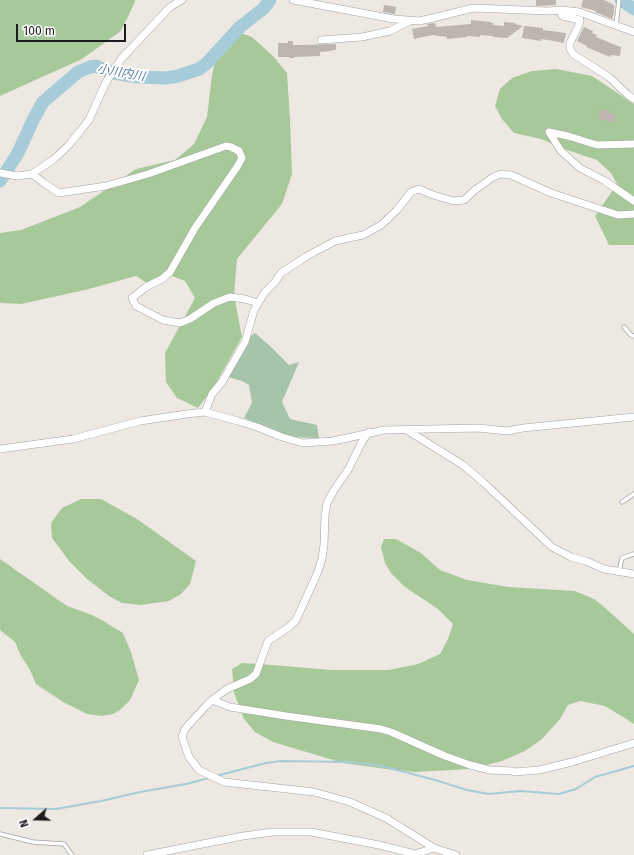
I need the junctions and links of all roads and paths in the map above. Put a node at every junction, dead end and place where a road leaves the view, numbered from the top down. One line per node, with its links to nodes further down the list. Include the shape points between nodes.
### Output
1 (182, 0): 12 (street, via 170,7 121,59 105,84 90,120 68,146)
2 (293, 0): 5 (street)
3 (619, 1): 6 (lane)
4 (561, 10): 5 (street, via 473,8 433,18); 6 (street, via 579,12); 9 (street, via 562,16 580,20 570,43 573,54 600,70)
5 (412, 20): 8 (street, via 390,31 362,38)
6 (616, 25): 7 (street)
7 (634, 32)
8 (321, 40)
9 (634, 98)
10 (634, 144): 13 (street, via 597,145 549,132 561,151 580,168)
11 (0, 173): 12 (street, via 17,176)
12 (32, 174): 15 (street, via 59,192 106,186 226,146 239,151 242,158 238,167 195,228 170,272 132,298 136,306 164,320 180,323 214,303 230,297)
13 (634, 201)
14 (634, 214): 15 (street, via 618,215 551,193 511,175 501,174 493,177 464,200 454,201 419,190 411,192 381,225 363,235 335,241 281,273)
15 (258, 303): 18 (street, via 245,342 222,382 212,394)
16 (624, 327): 17 (lane, via 631,336)
17 (634, 336)
18 (205, 412): 21 (street, via 303,443 333,441); 22 (street, via 140,421 73,439)
19 (634, 417): 20 (street, via 507,431 478,428)
20 (405, 429): 21 (street); 26 (street, via 463,466 552,547 571,557)
21 (369, 432): 28 (street, via 328,503 322,559 296,620 268,641 256,674)
22 (0, 449)
23 (634, 494): 24 (lane)
24 (622, 502)
25 (634, 554): 26 (lane, via 622,558)
26 (619, 572): 27 (street)
27 (634, 574)
28 (212, 700): 29 (street, via 230,707 381,729 470,765 504,772 539,770); 31 (street, via 184,729 182,738 189,757 199,770 224,782 314,792 350,802 386,818)
29 (634, 743)
30 (0, 834): 32 (lane, via 33,842 64,844)
31 (434, 848): 33 (street, via 415,854 311,832 273,832); 34 (street)
32 (72, 855)
33 (150, 855)
34 (456, 855)

